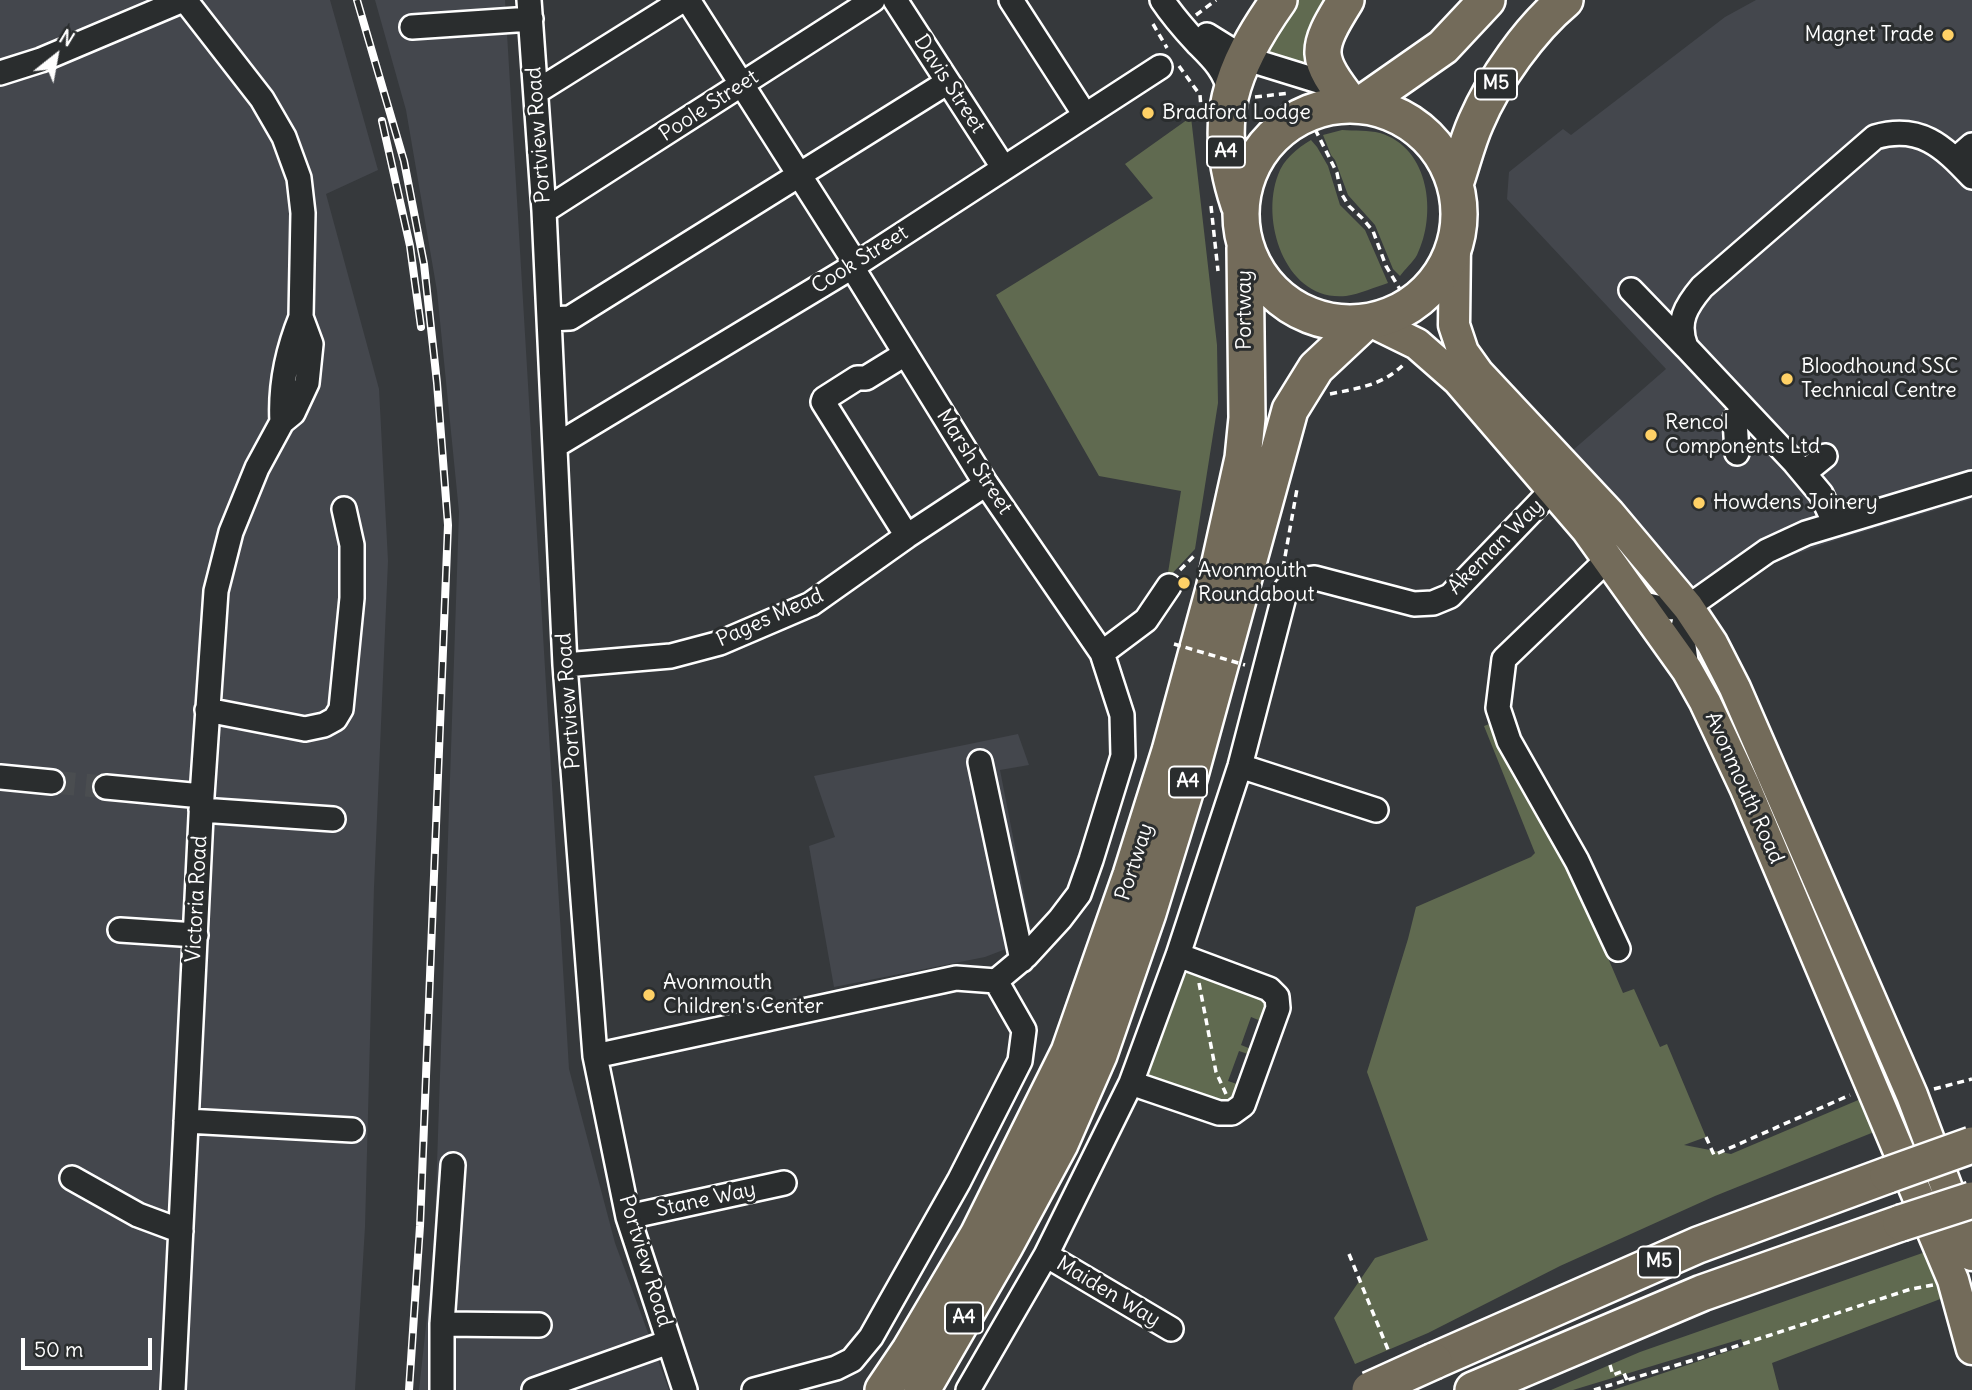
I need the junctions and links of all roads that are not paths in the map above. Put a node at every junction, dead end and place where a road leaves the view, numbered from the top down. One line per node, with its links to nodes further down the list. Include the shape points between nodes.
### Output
1 (184, 0): 16 (street); 56 (street, Victoria Road, via 262,99 284,137 299,178 301,317 311,344 297,378 293,413 282,422 257,468 231,532 216,591)
2 (686, 0): 18 (street, Marsh Street); 19 (street)
3 (873, 0): 18 (street, Poole Street)
4 (895, 0): 17 (street, Davis Street)
5 (1012, 0): 22 (street)
6 (1162, 0): 13 (street)
7 (1346, 0): 20 (highway, via 1323,40 1323,56 1327,70)
8 (1487, 0): 20 (highway, via 1443,47)
9 (1565, 0): 27 (highway, M5, via 1522,47 1485,101)
10 (530, 9): 12 (street); 19 (street, Portview Road)
11 (1271, 12): 13 (street, via 1242,33 1228,37); 14 (highway, A4)
12 (412, 27)
13 (1194, 27): 14 (street); 21 (street, via 1223,71)
14 (1244, 58): 20 (street); 21 (highway, A4)
15 (1160, 67): 22 (street, Cook Street)
16 (0, 73)
17 (948, 82): 24 (street, Davis Street); 25 (street)
18 (742, 84): 25 (street, Marsh Street); 29 (street, Poole Street)
19 (536, 92): 29 (street, Portview Road)
20 (1350, 99): 27 (highway, via 1420,130 1435,145); 28 (highway, via 1288,123 1258,154)
21 (1216, 101): 28 (highway, A4, via 1230,178)
22 (1085, 115): 24 (street, Cook Street)
23 (1964, 152): 26 (street); 36 (street, via 1949,152 1910,133 1875,137 1702,287 1682,318)
24 (1003, 167): 32 (street, Cook Street)
25 (800, 174): 32 (street, Marsh Street); 34 (street, via 570,318)
26 (1972, 177)
27 (1455, 184): 30 (highway, via 1459,214)
28 (1225, 205): 31 (highway, via 1241,229)
29 (544, 211): 34 (street, Portview Road)
30 (1455, 244): 35 (highway, via 1438,279 1410,306); 52 (main road, Avonmouth Road, via 1454,325 1463,352)
31 (1245, 248): 35 (highway, via 1271,291 1291,307 1339,323); 96 (highway, Portway / A4, via 1247,418 1243,458 1214,589 1131,875 1069,1052 978,1235)
32 (854, 265): 37 (street, Marsh Street); 39 (street, Cook Street)
33 (1631, 290): 36 (street)
34 (549, 319): 39 (street, Portview Road)
35 (1368, 322): 45 (main road, Avonmouth Road, via 1418,344 1450,373); 97 (highway, Portway / A4, via 1316,369 1290,410 1187,786 1099,1055 1060,1144)
36 (1686, 347): 38 (street)
37 (905, 354): 44 (street, Marsh Street); 48 (street, via 866,378 857,378 823,402)
38 (1746, 411): 40 (street, via 1735,419); 42 (street)
39 (555, 446): 54 (street, Portview Road)
40 (1737, 453)
41 (1825, 456): 42 (street)
42 (1804, 473): 47 (street, via 1821,494)
43 (1972, 483): 47 (street)
44 (986, 484): 48 (street, Pages Mead); 53 (street, Marsh Street)
45 (1552, 490): 49 (main road, Avonmouth Road); 58 (street, Akeman Way, via 1441,601 1414,604 1315,578 1286,589)
46 (344, 509): 56 (street, via 352,545 352,598 341,709 335,719 305,729)
47 (1835, 524): 52 (street, via 1767,551)
48 (907, 536): 54 (street, Pages Mead, via 811,604 720,643 671,656)
49 (1608, 559): 51 (main road, Avonmouth Road); 67 (street, via 1504,659 1498,708 1509,741 1577,861)
50 (1169, 586): 53 (street, via 1146,620)
51 (1639, 603): 52 (street); 55 (main road, Avonmouth Road)
52 (1688, 607): 55 (street, via 1682,631); 71 (main road, Avonmouth Road, via 1735,688)
53 (1102, 653): 69 (street, Portway, via 1122,715 1123,756 1079,894)
54 (565, 665): 73 (street, Portview Road)
55 (1687, 670): 72 (main road, Avonmouth Road, via 1745,787)
56 (207, 710): 62 (street, Victoria Road)
57 (980, 762): 69 (street)
58 (1240, 766): 63 (street); 68 (street)
59 (0, 777): 60 (street)
60 (52, 782)
61 (106, 787): 62 (street)
62 (202, 803): 64 (street); 66 (street, Victoria Road)
63 (1376, 810)
64 (333, 819)
65 (120, 930): 66 (street)
66 (195, 935): 75 (street, Victoria Road)
67 (1618, 949)
68 (1178, 957): 74 (street); 74 (street, via 1269,989 1277,997 1278,1008 1243,1105 1232,1114 1219,1113)
69 (1022, 960): 70 (street, Portway)
70 (996, 981): 73 (street, via 956,978); 95 (street, via 1024,1030 1020,1061 871,1337 852,1360 836,1368)
71 (1872, 1003): 72 (street); 85 (main road, Avonmouth Road)
72 (1842, 1016): 90 (main road, Avonmouth Road, via 1953,1280)
73 (595, 1056): 82 (street, Portview Road)
74 (1131, 1083): 84 (street)
75 (186, 1121): 76 (street); 83 (street, Victoria Road)
76 (352, 1130)
77 (1972, 1145): 99 (highway, M5, bridge, via 1698,1245)
78 (453, 1165): 86 (street)
79 (72, 1178): 83 (street, via 138,1215)
80 (784, 1183): 82 (street, Stane Way)
81 (1972, 1200): 100 (highway, M5, bridge, via 1702,1293)
82 (628, 1217): 89 (street, Portview Road)
83 (180, 1231): 91 (street, Victoria Road)
84 (1046, 1255): 88 (street, Maiden Way); 98 (street)
85 (1972, 1255)
86 (442, 1324): 87 (street); 92 (street)
87 (540, 1325)
88 (1171, 1329)
89 (669, 1342): 93 (street); 94 (street, Portview Road)
90 (1972, 1349)
91 (173, 1390)
92 (442, 1390)
93 (534, 1390)
94 (685, 1390)
95 (754, 1390)
96 (883, 1390)
97 (922, 1390)
98 (968, 1390)
99 (1370, 1390)
100 (1473, 1390)

